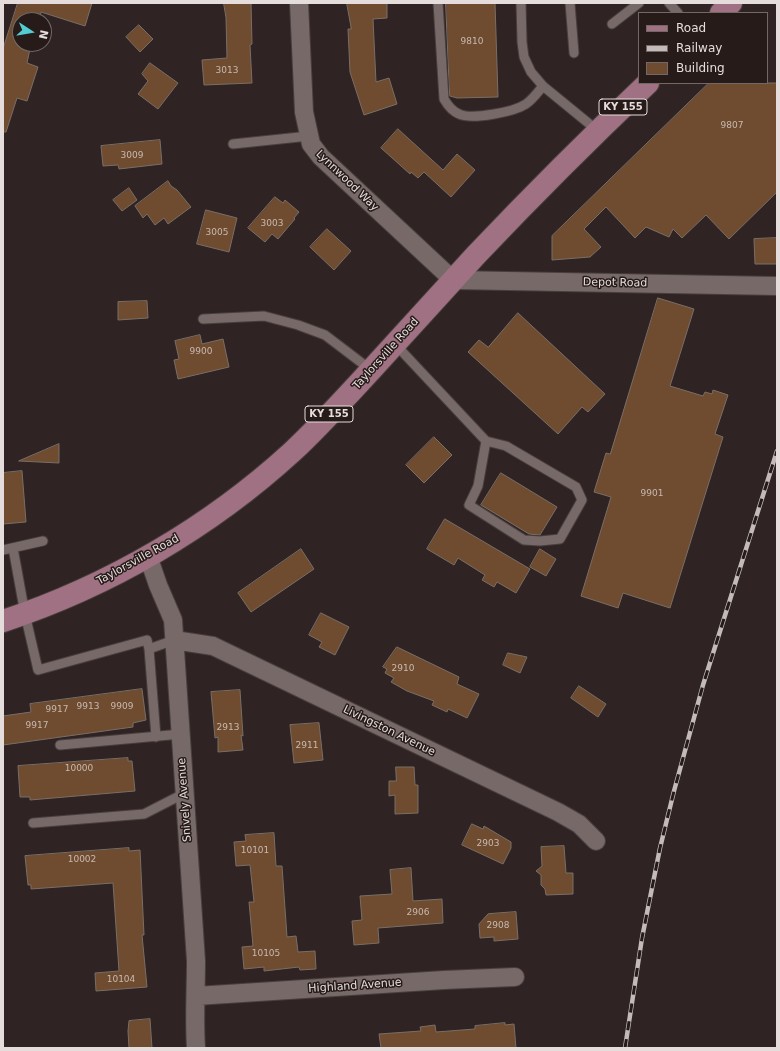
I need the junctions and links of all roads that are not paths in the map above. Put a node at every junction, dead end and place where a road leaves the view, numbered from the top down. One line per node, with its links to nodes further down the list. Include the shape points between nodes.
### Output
1 (299, 3): 15 (street, Lynnwood Way, via 304,112)
2 (438, 3): 13 (lane, via 444,99 451,109 460,115 475,117 512,110 526,104)
3 (521, 3): 13 (lane, via 524,57 530,72)
4 (570, 3): 11 (lane)
5 (640, 3): 10 (lane)
6 (669, 3): 8 (lane)
7 (731, 3): 9 (main road)
8 (677, 12)
9 (722, 12)
10 (612, 24)
11 (574, 53)
12 (647, 84): 14 (main road, Taylorsville Road / KY 155)
13 (544, 86): 14 (lane)
14 (598, 131): 17 (main road, Taylorsville Road / KY 155)
15 (309, 136): 16 (lane); 17 (street, Lynnwood Way, via 320,157)
16 (233, 144)
17 (453, 280): 18 (street, Depot Road); 20 (main road, Taylorsville Road / KY 155)
18 (777, 286)
19 (203, 319): 21 (lane, via 264,316 298,325 325,335)
20 (395, 344): 21 (main road, Taylorsville Road / KY 155); 22 (lane)
21 (371, 370): 26 (main road, Taylorsville Road / KY 155, via 286,457 234,500)
22 (486, 441): 22 (lane, via 506,446 576,487 582,500 560,539 524,540 469,505 478,486)
23 (43, 541): 24 (lane)
24 (13, 548): 25 (lane); 27 (lane)
25 (3, 550)
26 (148, 556): 27 (main road, Taylorsville Road / KY 155, via 98,583); 29 (street, Snively Avenue, via 173,620)
27 (25, 614): 28 (main road, Taylorsville Road / KY 155); 30 (lane, via 38,670 147,640)
28 (3, 621)
29 (174, 640): 30 (lane); 31 (street, Snively Avenue); 36 (street, Livingston Avenue, via 213,646 558,812 578,824)
30 (149, 649): 32 (lane)
31 (181, 734): 32 (lane); 34 (street, Snively Avenue)
32 (156, 737): 33 (lane)
33 (60, 745)
34 (185, 793): 35 (lane, via 144,814); 38 (street, Snively Avenue)
35 (33, 823)
36 (596, 841)
37 (515, 977): 38 (street, Highland Avenue)
38 (196, 996): 39 (street, Snively Avenue)
39 (196, 1048)

